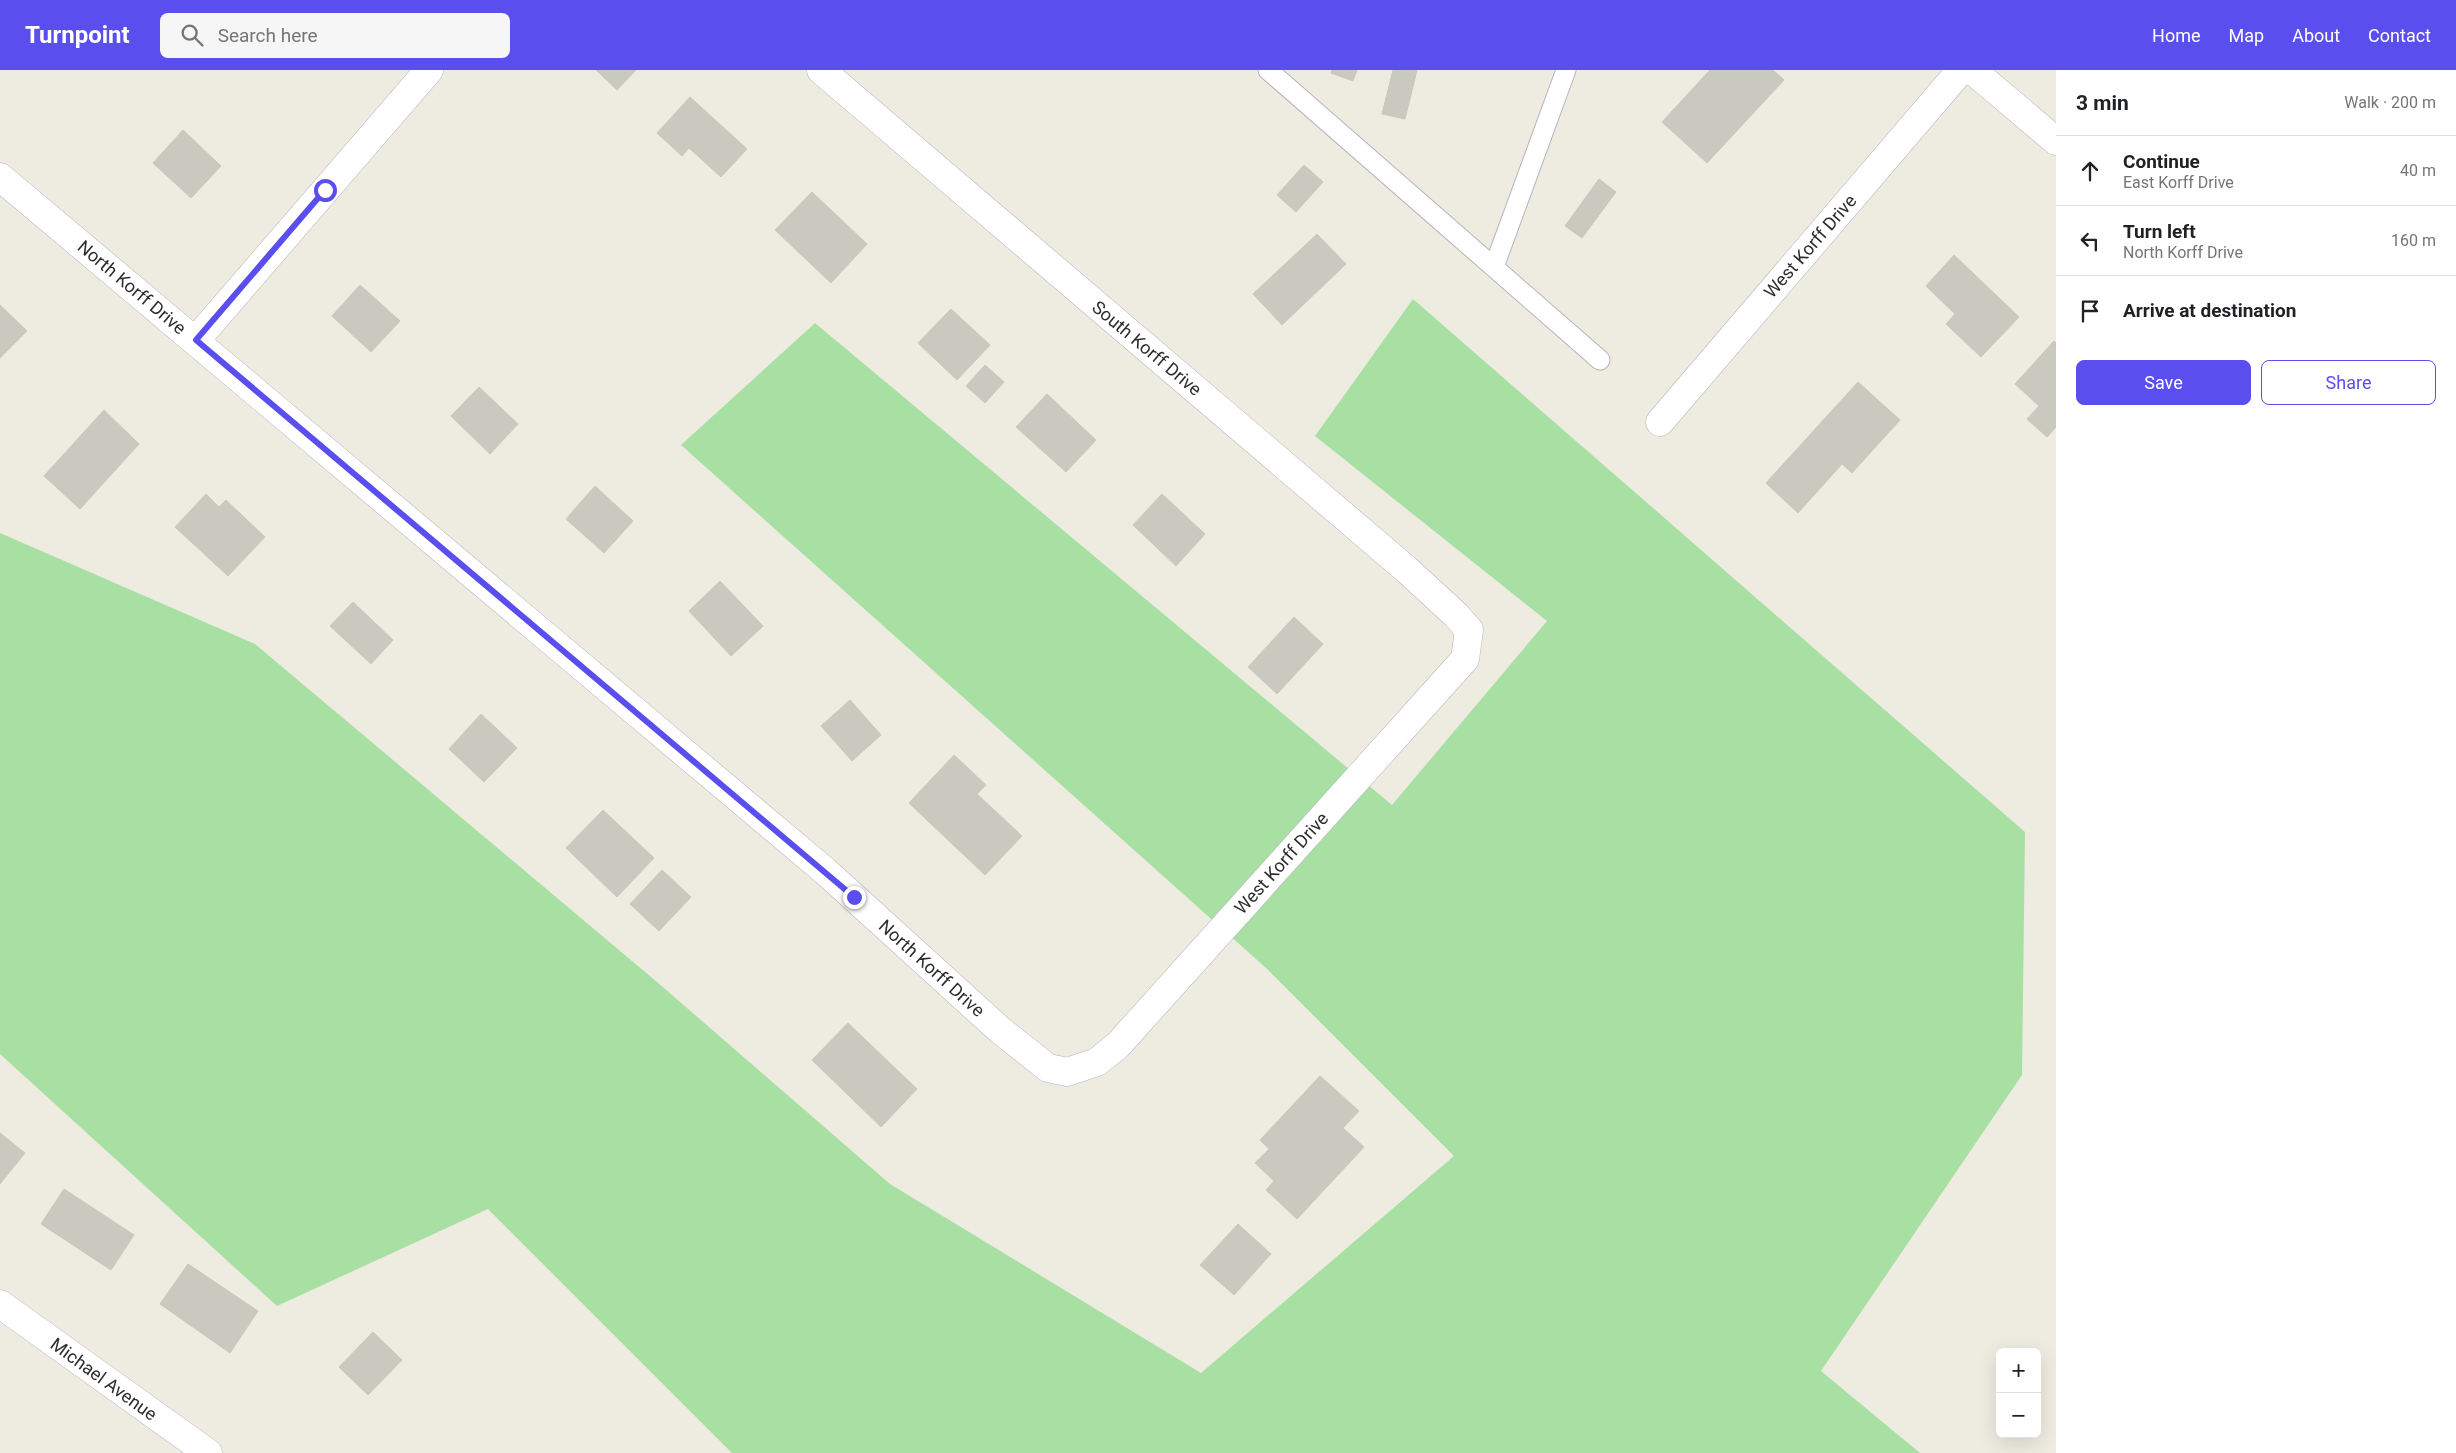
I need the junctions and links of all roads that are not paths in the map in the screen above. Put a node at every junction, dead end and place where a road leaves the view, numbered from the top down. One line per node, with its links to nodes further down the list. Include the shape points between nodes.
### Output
1 (429, 70): 10 (street)
2 (821, 70): 13 (street, South Korff Drive, via 1406,569)
3 (1268, 70): 9 (lane)
4 (1566, 70): 9 (lane)
5 (1961, 70): 12 (street, West Korff Drive)
6 (1972, 70): 7 (street)
7 (2056, 141)
8 (0, 177): 10 (street, North Korff Drive)
9 (1494, 267): 11 (lane)
10 (196, 340): 14 (street, North Korff Drive, via 825,870 1000,1030 1048,1068)
11 (1600, 360)
12 (1660, 422)
13 (1469, 630): 14 (street, West Korff Drive, via 1464,659 1118,1045 1097,1062)
14 (1067, 1072)
15 (0, 1304): 16 (street, Michael Avenue)
16 (208, 1453)

